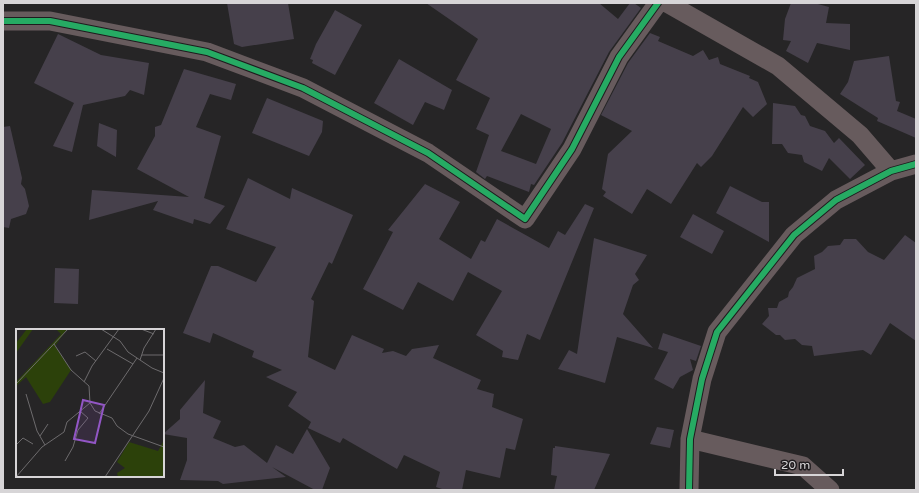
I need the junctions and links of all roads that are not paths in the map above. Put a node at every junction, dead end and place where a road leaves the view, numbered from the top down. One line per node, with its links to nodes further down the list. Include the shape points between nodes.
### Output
1 (658, 3): 3 (street, via 620,56 572,149 526,219 428,153 303,88 207,52 50,21)
2 (667, 3): 5 (street, via 778,66 860,135)
3 (3, 21)
4 (916, 164): 5 (street)
5 (891, 171): 6 (street, via 836,200 794,235 717,332 702,379)
6 (690, 439): 7 (street); 8 (street, via 803,466)
7 (689, 490)
8 (830, 490)

